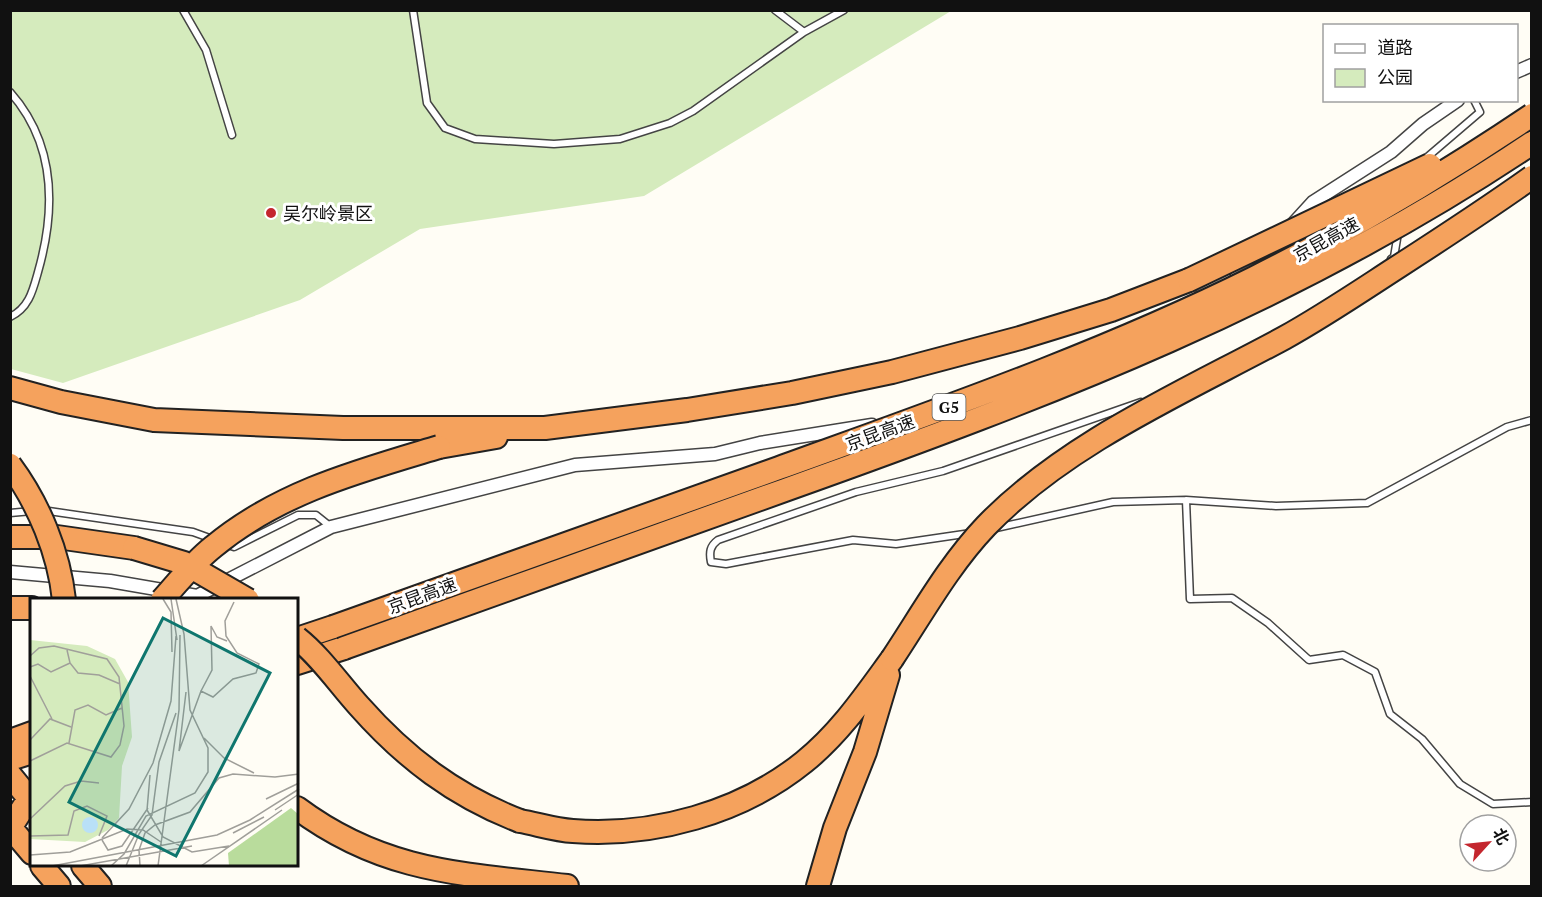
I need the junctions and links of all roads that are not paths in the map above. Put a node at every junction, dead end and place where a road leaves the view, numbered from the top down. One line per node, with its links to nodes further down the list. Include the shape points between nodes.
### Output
1 (183, 10): 12 (lane, via 206,50)
2 (413, 10): 5 (lane, via 427,103 445,128 475,139 554,144 620,138 670,123)
3 (775, 10): 5 (lane)
4 (844, 10): 5 (lane)
5 (804, 32)
6 (1532, 65): 7 (street)
7 (1518, 71)
8 (10, 92): 18 (lane, via 36,130 51,197 48,236 31,298)
9 (1455, 102): 28 (street, via 1391,152 1313,202 1255,264 1056,376 957,410 715,454 575,465)
10 (1475, 102): 15 (lane, via 1480,112 1408,173)
11 (1531, 115): 24 (highway, bridge, via 1273,242 1111,310 892,372 792,393); 36 (highway, 京昆高速 / G5, bridge, via 1454,166 1311,248 1140,329 913,421)
12 (232, 135)
13 (1532, 143): 39 (highway, 京昆高速 / G5, bridge, via 1435,204 1304,278 1119,363 921,442)
14 (1532, 177): 38 (highway, bridge, via 1307,324 1075,453 987,525 946,573)
15 (1403, 205)
16 (1401, 215): 17 (lane, via 1394,257)
17 (1385, 263)
18 (10, 317)
19 (1282, 328): 21 (lane, via 1252,363 1234,374 1201,373)
20 (10, 388): 24 (highway, via 154,420 343,428)
21 (1159, 394)
22 (1149, 399): 26 (lane, via 944,471 856,492 717,540 712,545 711,562 726,564 853,540 897,544 965,534 1113,502)
23 (1532, 420): 26 (lane, via 1507,427 1367,504 1276,506)
24 (545, 428): 32 (highway, bridge, via 439,447 319,485 266,510 211,548)
25 (10, 465): 31 (highway, bridge, via 40,516)
26 (1186, 500): 47 (lane, via 1190,599 1232,598 1310,660 1343,655 1375,672 1390,714 1422,739 1460,784 1493,804)
27 (10, 513): 28 (lane, via 43,510 181,530 234,547 298,515 316,515)
28 (331, 527): 30 (street, via 197,596 110,581)
29 (10, 537): 33 (highway, bridge, via 57,537 134,548 183,563)
30 (10, 572)
31 (64, 598)
32 (164, 598)
33 (244, 598)
34 (10, 608): 35 (highway)
35 (30, 608)
36 (298, 639)
37 (298, 640): 38 (highway, bridge, via 379,728 424,769 487,808 520,821 571,831 617,832 675,823 727,807 802,763 853,714)
38 (892, 659): 58 (highway, via 865,752 835,828)
39 (298, 663)
40 (30, 734): 41 (highway)
41 (10, 741)
42 (30, 753): 43 (highway)
43 (10, 759)
44 (10, 775): 46 (highway)
45 (30, 797): 49 (highway)
46 (30, 800)
47 (1532, 802)
48 (298, 809): 57 (highway, via 374,852 419,867 456,875)
49 (10, 828): 50 (highway)
50 (30, 851)
51 (43, 867): 54 (highway)
52 (67, 867): 55 (highway)
53 (84, 867): 56 (highway)
54 (59, 886)
55 (69, 886)
56 (100, 886)
57 (567, 886)
58 (818, 886)

